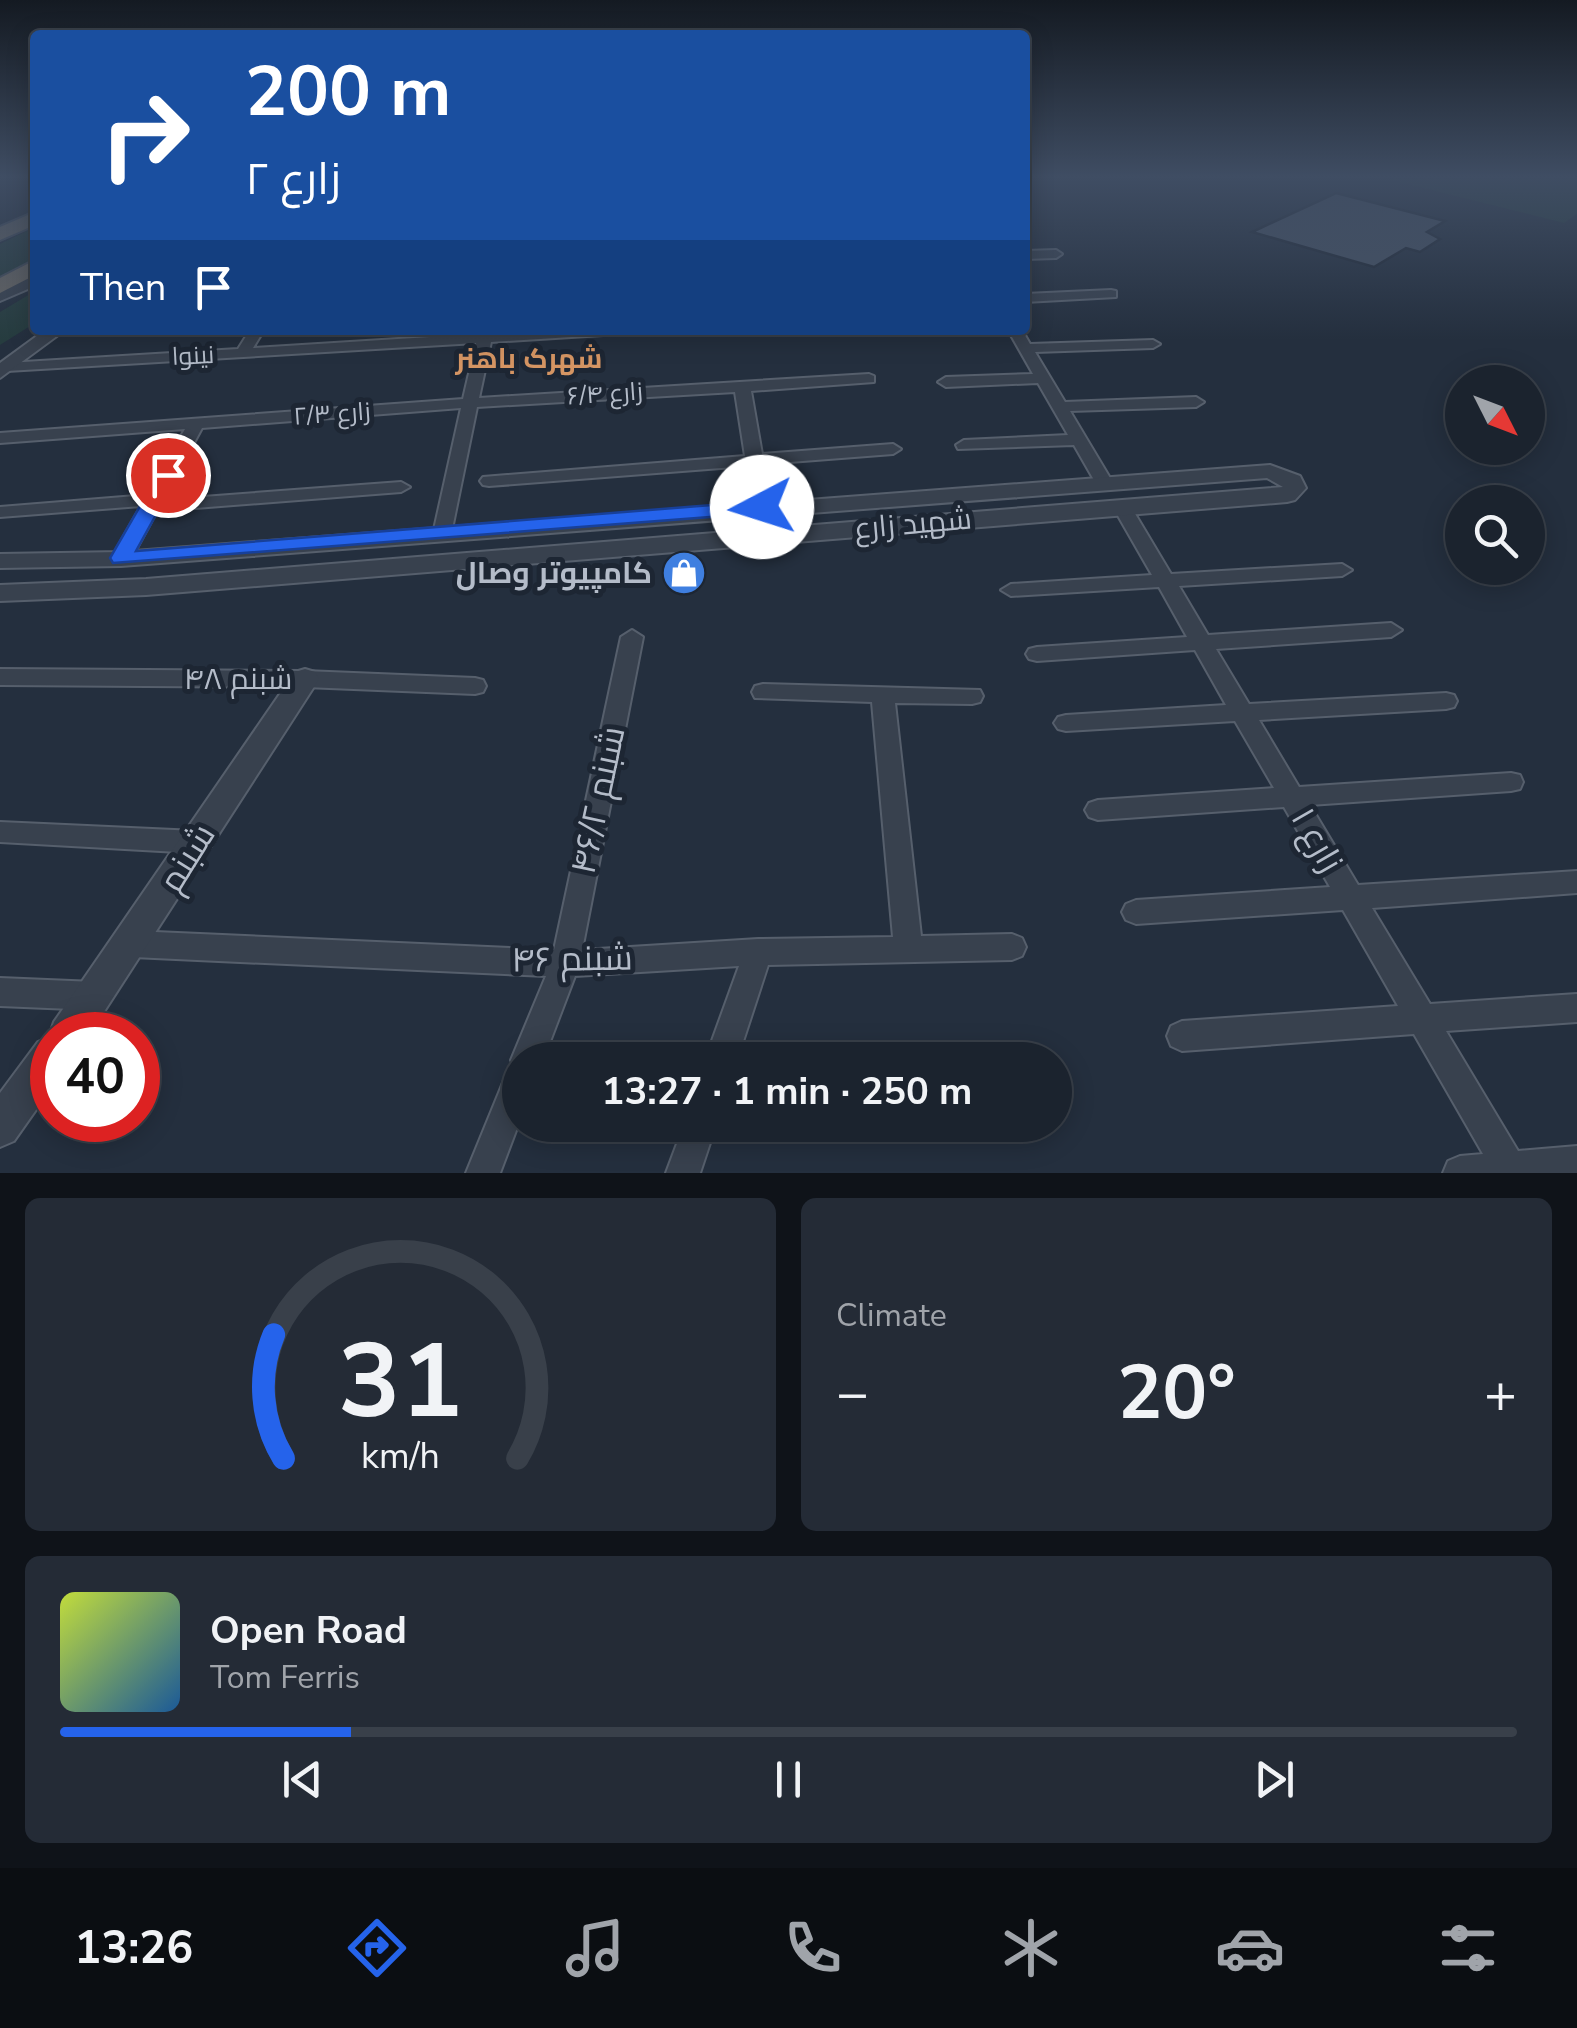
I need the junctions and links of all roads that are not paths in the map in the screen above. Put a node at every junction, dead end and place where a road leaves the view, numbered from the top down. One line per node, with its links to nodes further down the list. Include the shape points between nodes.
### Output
1 (1056, 254): 2 (street)
2 (1030, 255)
3 (30, 269): 5 (highway)
4 (30, 282): 7 (street)
5 (0, 287)
6 (1111, 294): 8 (street)
7 (0, 296)
8 (1030, 298)
9 (33, 335): 18 (street)
10 (48, 335): 18 (street)
11 (254, 335): 17 (street)
12 (473, 335): 17 (street, نینوا)
13 (485, 335): 24 (street)
14 (1017, 335): 16 (street)
15 (1153, 344): 16 (street)
16 (1025, 348): 19 (street)
17 (242, 354): 18 (street, نینوا)
18 (2, 364)
19 (1042, 378): 21 (street); 25 (street)
20 (869, 379): 22 (street, ۶/۴ زارع)
21 (946, 382)
22 (742, 386): 24 (street, ۶/۴ زارع); 31 (street)
23 (1196, 402): 25 (street)
24 (468, 403): 26 (street, ۲/۳ زارع); 39 (street)
25 (1059, 407): 28 (street)
26 (196, 424): 27 (street, ۲/۳ زارع); 35 (street)
27 (0, 438)
28 (1078, 440): 29 (street); 33 (street)
29 (964, 445)
30 (893, 450): 31 (street)
31 (754, 460): 32 (street); 36 (street)
32 (490, 481)
33 (1104, 482): 36 (street, شهید زارع); 37 (street, شهید زارع, via 1270,470 1295,488 1287,494)
34 (401, 486): 35 (street)
35 (152, 503): 38 (street); 40 (street)
36 (762, 507): 39 (street, شهید زارع)
37 (1122, 507): 43 (street, ۱ زارع); 45 (street, شهید زارع, via 146,587)
38 (0, 512)
39 (442, 534): 40 (street, شهید زارع)
40 (121, 558): 41 (street, شهید زارع)
41 (0, 561)
42 (1342, 570): 43 (street)
43 (1166, 581): 44 (street); 48 (street, ۱ زارع)
44 (1011, 590)
45 (0, 593)
46 (1391, 630): 48 (street)
47 (632, 637): 71 (street, ۴۶/۲ شبنم)
48 (1202, 643): 49 (street); 57 (street, ۱ زارع)
49 (1037, 654)
50 (0, 677): 51 (street, ۴۸ شبنم)
51 (305, 679): 52 (street, ۴۸ شبنم); 63 (street, شبنم)
52 (475, 686)
53 (763, 692): 54 (street)
54 (884, 694): 55 (street); 69 (street)
55 (972, 696)
56 (1446, 701): 57 (street)
57 (1243, 713): 58 (street); 60 (street, ۱ زارع)
58 (1066, 723)
59 (1511, 782): 60 (street)
60 (1292, 797): 61 (street); 65 (street, ۱ زارع)
61 (1098, 810)
62 (0, 832): 63 (street)
63 (196, 842): 67 (street, شبنم)
64 (1577, 882): 65 (street)
65 (1351, 897): 66 (street); 76 (street, ۱ زارع)
66 (1136, 912)
67 (133, 944): 71 (street, ۴۶ شبنم); 73 (street, شبنم)
68 (1012, 948): 69 (street, ۴۶ شبنم)
69 (908, 950): 70 (street, ۴۶ شبنم)
70 (758, 952): 71 (street, ۴۶ شبنم); 79 (street)
71 (565, 964): 78 (street, ۴۶/۲ شبنم)
72 (0, 992): 73 (street)
73 (95, 996): 75 (street, شبنم)
74 (1577, 1008): 76 (street)
75 (84, 1012)
76 (1422, 1019): 77 (street); 85 (street, ۱ زارع)
77 (1182, 1036)
78 (535, 1042)
79 (727, 1042)
80 (30, 1084): 82 (street)
81 (502, 1125): 86 (street)
82 (0, 1126)
83 (694, 1142): 87 (street)
84 (1577, 1163): 85 (street)
85 (1511, 1171): 88 (street)
86 (483, 1173)
87 (684, 1173)
88 (1460, 1173)

